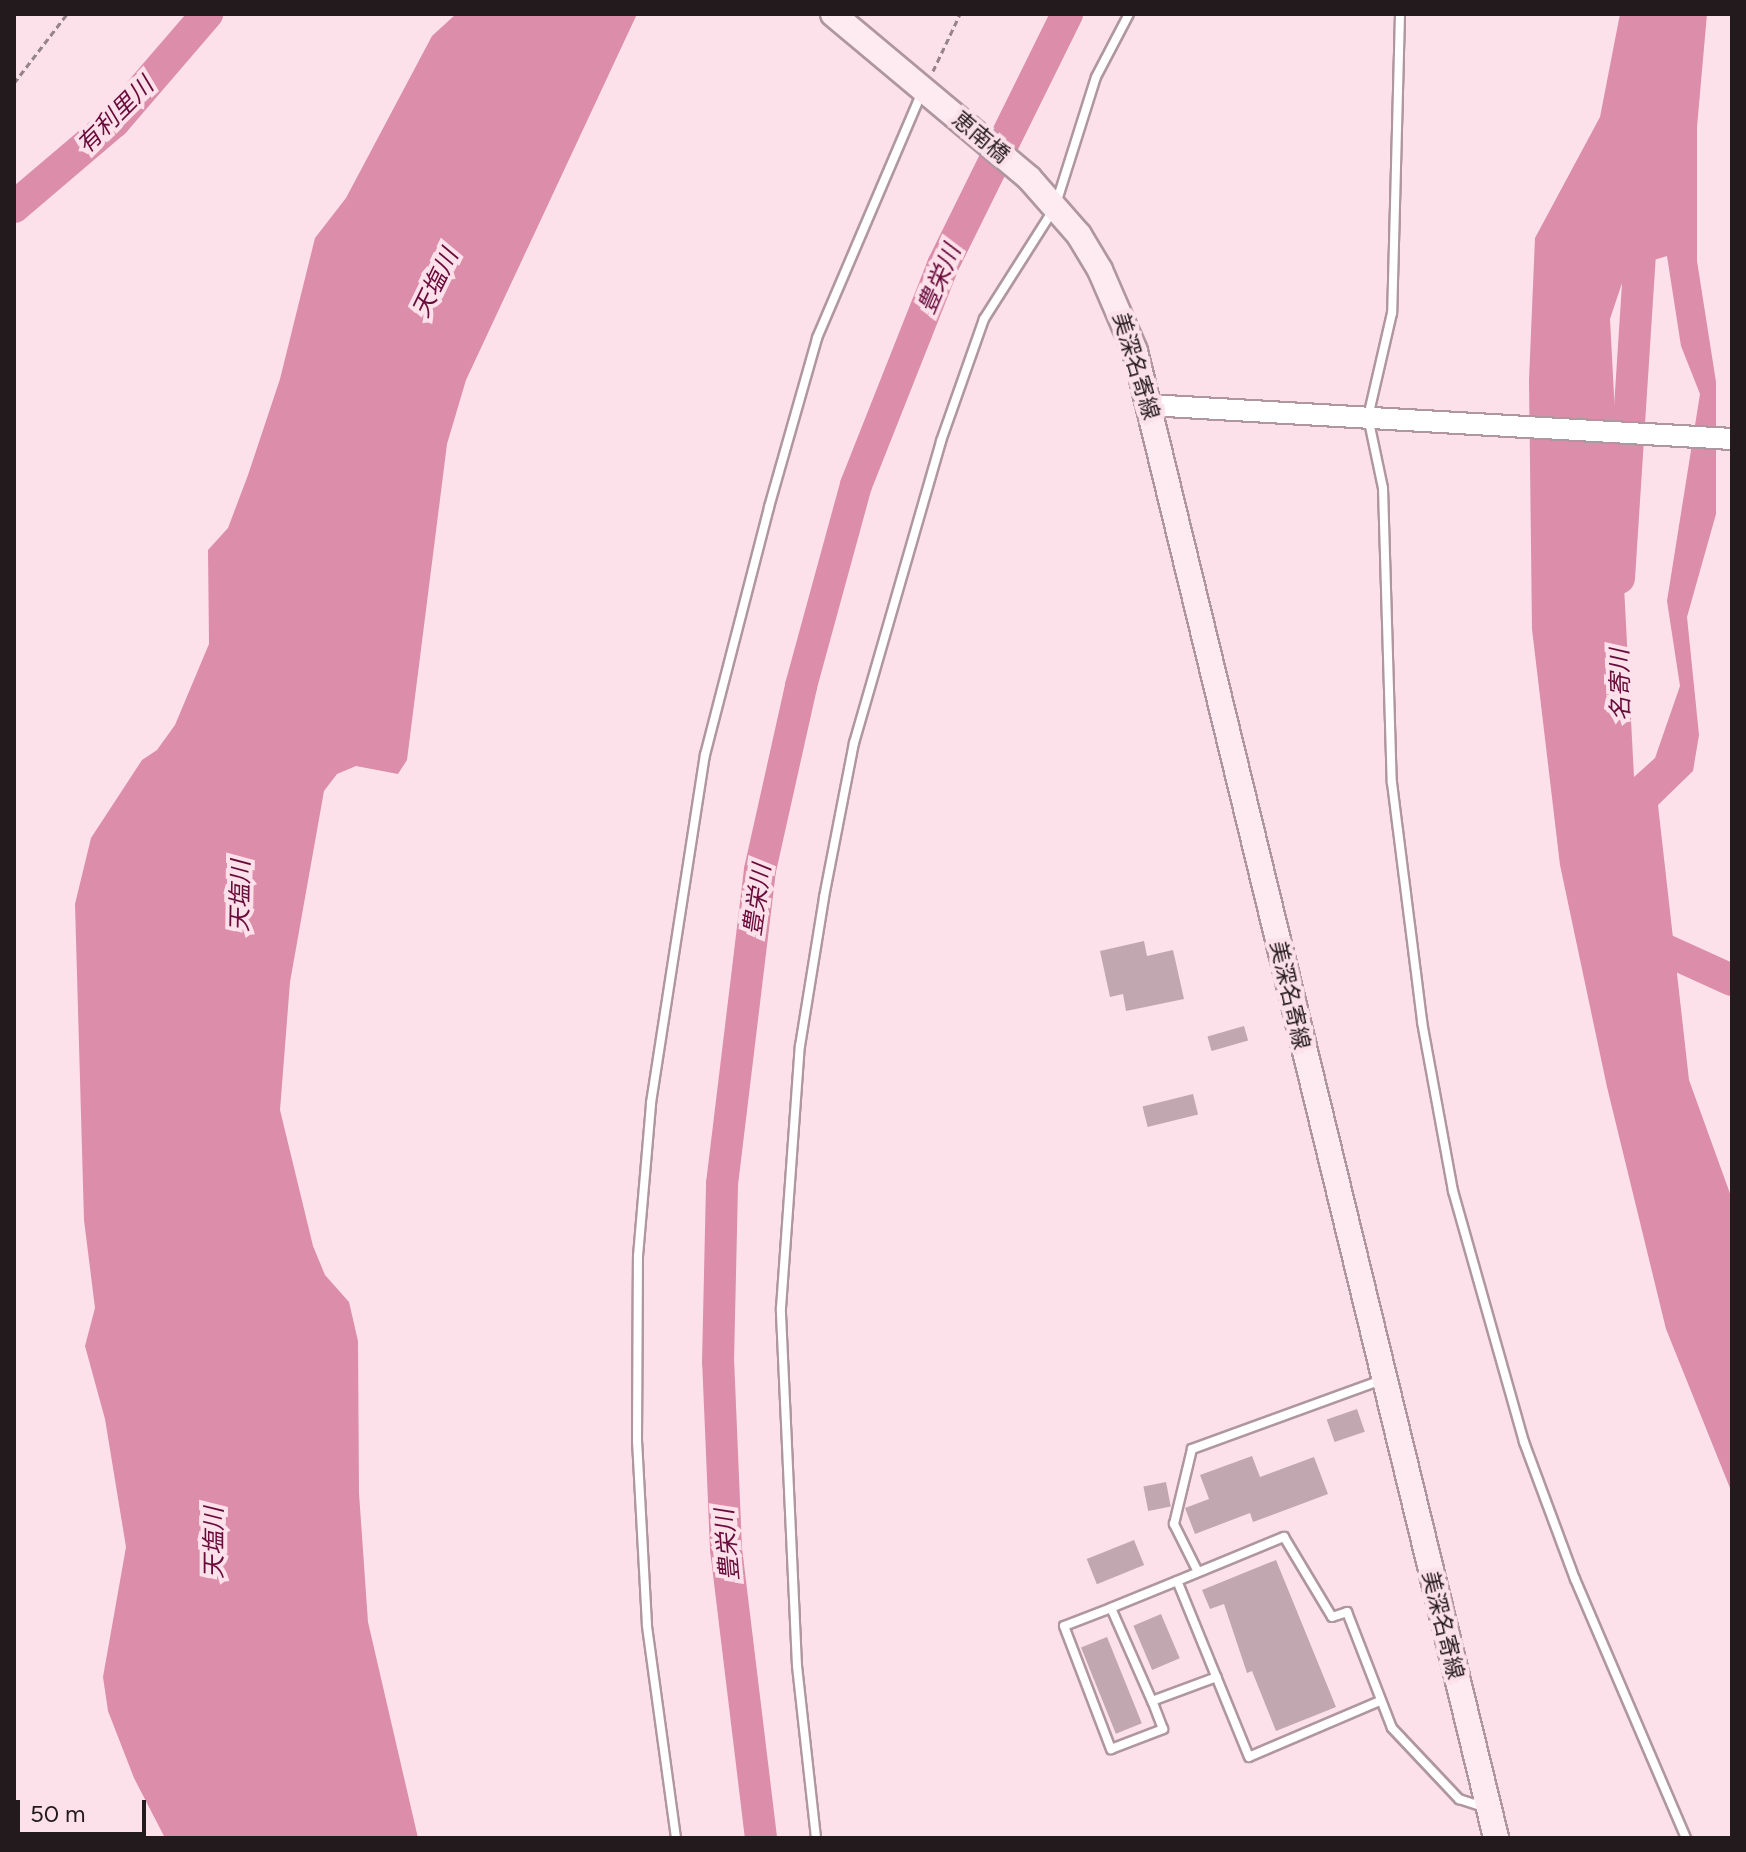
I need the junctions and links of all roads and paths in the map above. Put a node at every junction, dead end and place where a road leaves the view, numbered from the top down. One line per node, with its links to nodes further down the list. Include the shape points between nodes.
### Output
1 (67, 14): 6 (path)
2 (833, 14): 7 (main road, 恵南橋)
3 (960, 14): 7 (path)
4 (1129, 14): 9 (lane, via 1096,77)
5 (1400, 14): 11 (lane, via 1392,313)
6 (14, 83)
7 (923, 87): 8 (main road, 恵南橋); 21 (lane, via 817,338 705,755 665,1001 638,1256 637,1440 647,1625)
8 (1029, 178): 9 (main road, 美深名寄線)
9 (1055, 207): 10 (main road, 美深名寄線, via 1079,235 1119,310); 22 (lane, via 984,319 898,578 854,743 800,1046 783,1278 783,1395 797,1666)
10 (1149, 405): 11 (street); 13 (main road, 美深名寄線)
11 (1368, 417): 12 (street); 24 (lane, via 1383,488 1392,783 1422,1022 1453,1191 1524,1442 1575,1579)
12 (1732, 439)
13 (1382, 1379): 14 (lane, via 1192,1449 1174,1524); 20 (main road, 美深名寄線)
14 (1198, 1572): 15 (lane); 19 (lane, via 1284,1537 1332,1617 1347,1612)
15 (1177, 1581): 16 (lane); 17 (lane)
16 (1111, 1608): 18 (lane); 18 (lane, via 1064,1626 1111,1749 1163,1729)
17 (1217, 1677): 18 (lane); 19 (lane, via 1249,1757)
18 (1152, 1701)
19 (1380, 1701): 20 (lane, via 1416,1758 1459,1799)
20 (1488, 1809): 23 (main road, 美深名寄線)
21 (676, 1838)
22 (816, 1838)
23 (1496, 1838)
24 (1686, 1838)

